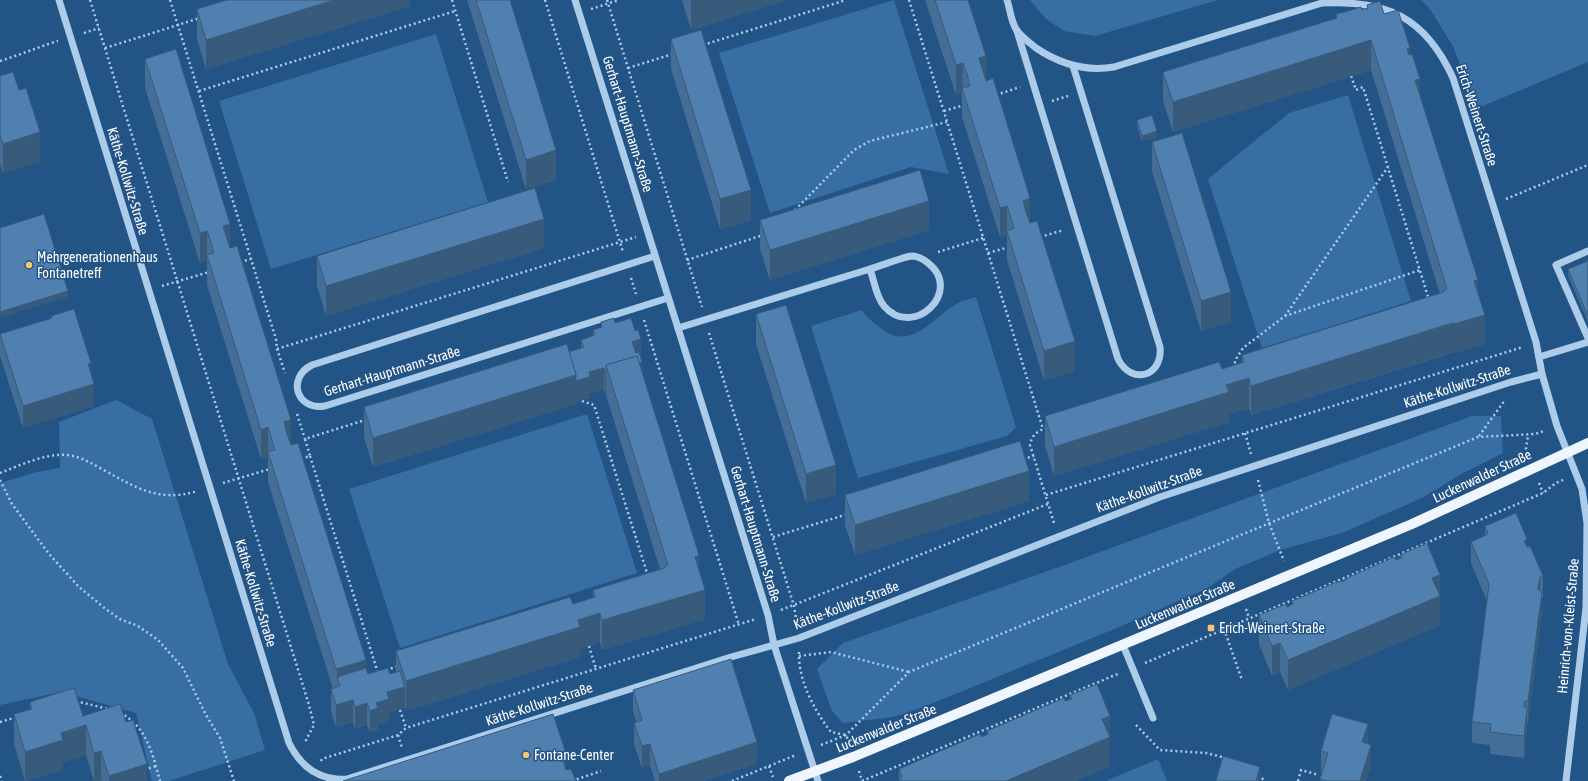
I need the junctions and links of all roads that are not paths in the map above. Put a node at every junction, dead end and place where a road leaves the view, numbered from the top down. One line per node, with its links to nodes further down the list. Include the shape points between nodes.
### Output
1 (59, 0): 21 (street, Käthe-Kollwitz-Straße, via 288,743)
2 (575, 0): 7 (street, Gerhart-Hauptmann-Straße)
3 (1007, 0): 4 (street, Erich-Weinert-Straße)
4 (1016, 29): 5 (street, Erich-Weinert-Straße, via 1046,54); 5 (street, via 1118,360 1129,372 1145,374 1153,370 1158,363 1160,347)
5 (1073, 66): 13 (street, Erich-Weinert-Straße, via 1093,70 1114,67 1322,3 1375,6 1406,18 1430,39 1453,78)
6 (1588, 251): 11 (street, via 1556,265)
7 (655, 256): 9 (street, Gerhart-Hauptmann-Straße); 9 (street, Gerhart-Hauptmann-Straße, via 312,365 306,368 298,379 298,392 306,403 318,408)
8 (870, 269): 8 (street, via 883,305 892,313 902,317 924,314 939,297 941,286 938,275 932,266 921,258 912,256); 10 (street)
9 (668, 298): 10 (street, Gerhart-Hauptmann-Straße)
10 (678, 328): 17 (street, Gerhart-Hauptmann-Straße, via 768,615)
11 (1588, 338)
12 (1588, 342): 13 (street)
13 (1539, 357): 14 (street, Erich-Weinert-Straße)
14 (1542, 374): 16 (street, Erich-Weinert-Straße, via 1557,426); 17 (street, Käthe-Kollwitz-Straße, via 1160,497 799,638)
15 (1588, 443): 16 (main road, Luckenwalder Straße)
16 (1568, 452): 18 (main road, Luckenwalder Straße, via 1412,524); 23 (street, Heinrich-von-Kleist-Straße, via 1582,489 1588,551 1585,615)
17 (774, 645): 20 (street, Gerhart-Hauptmann-Straße); 21 (street, Käthe-Kollwitz-Straße, via 347,779)
18 (1123, 645): 19 (street); 20 (main road, Luckenwalder Straße, via 853,756)
19 (1153, 718)
20 (816, 776): 22 (main road, Luckenwalder Straße)
21 (314, 777)
22 (789, 781)
23 (1566, 781)

